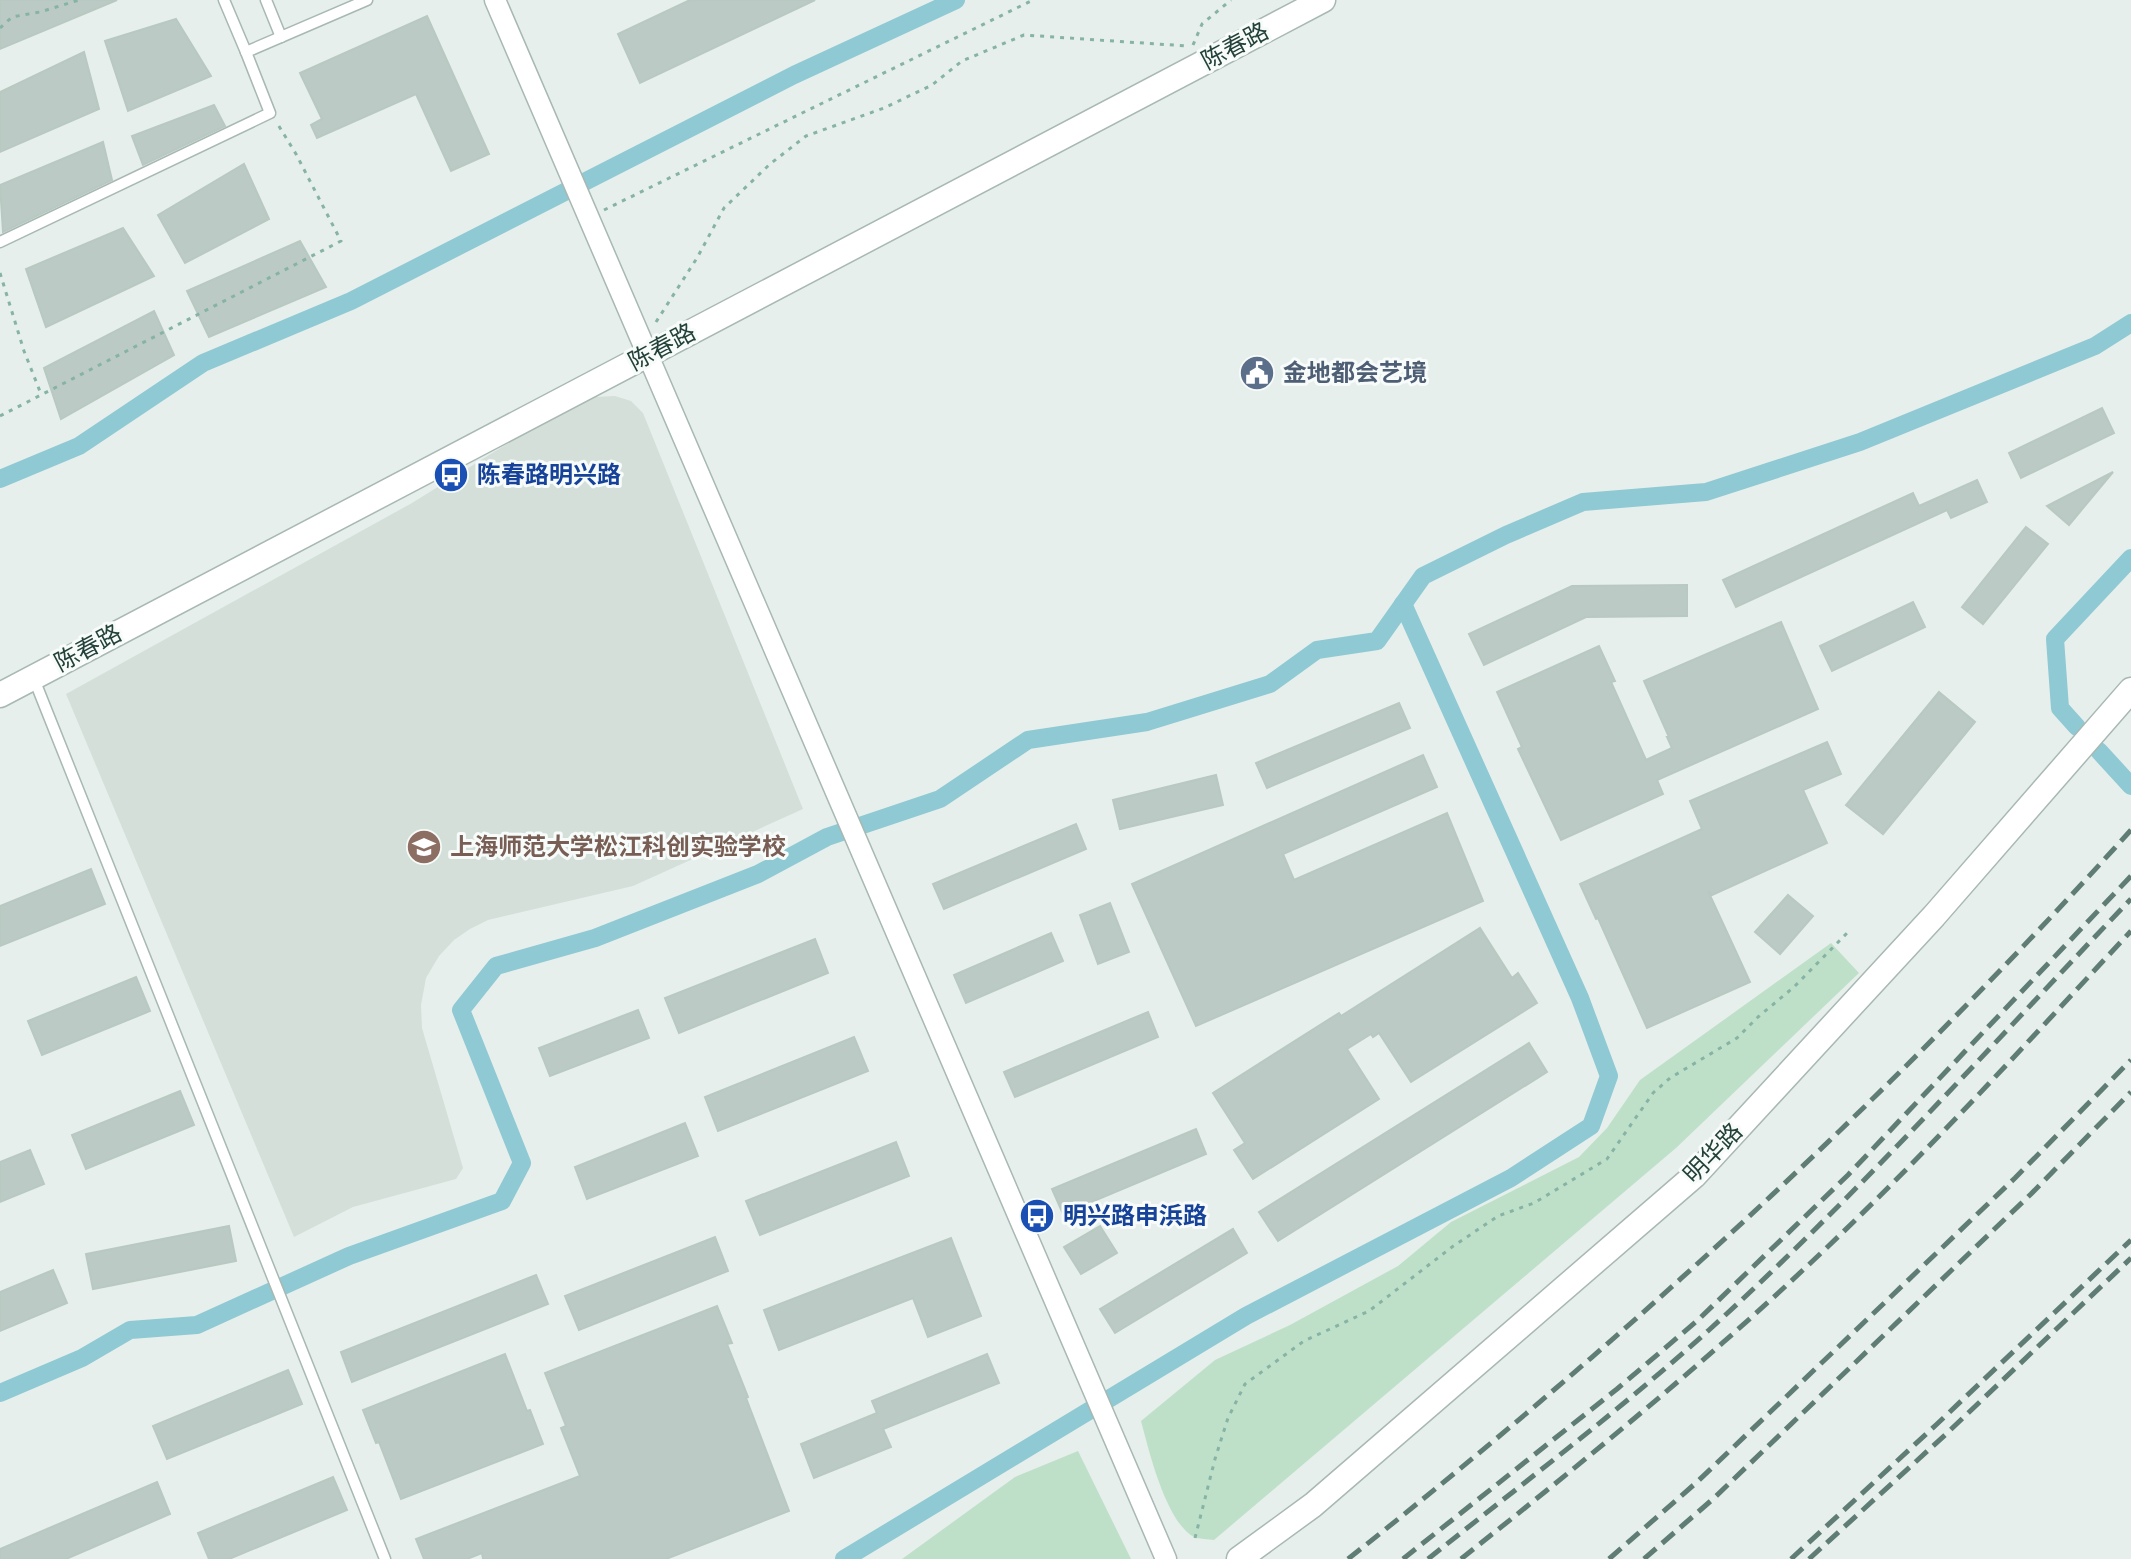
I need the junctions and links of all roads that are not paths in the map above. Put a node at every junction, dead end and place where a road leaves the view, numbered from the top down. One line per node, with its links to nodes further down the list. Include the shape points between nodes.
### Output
1 (224, 0): 7 (lane)
2 (266, 0): 6 (lane)
3 (367, 0): 6 (lane)
4 (495, 0): 9 (street)
5 (1323, 0): 9 (street, 陈春路)
6 (281, 37): 7 (lane)
7 (246, 52): 8 (lane, via 270,113)
8 (0, 242)
9 (648, 354): 10 (street, 陈春路); 14 (street)
10 (33, 677): 12 (street, 陈春路); 13 (lane)
11 (2131, 690): 15 (street, 明华路, via 1934,916 1694,1176 1313,1505)
12 (0, 695)
13 (385, 1559)
14 (1166, 1559)
15 (1239, 1559)

